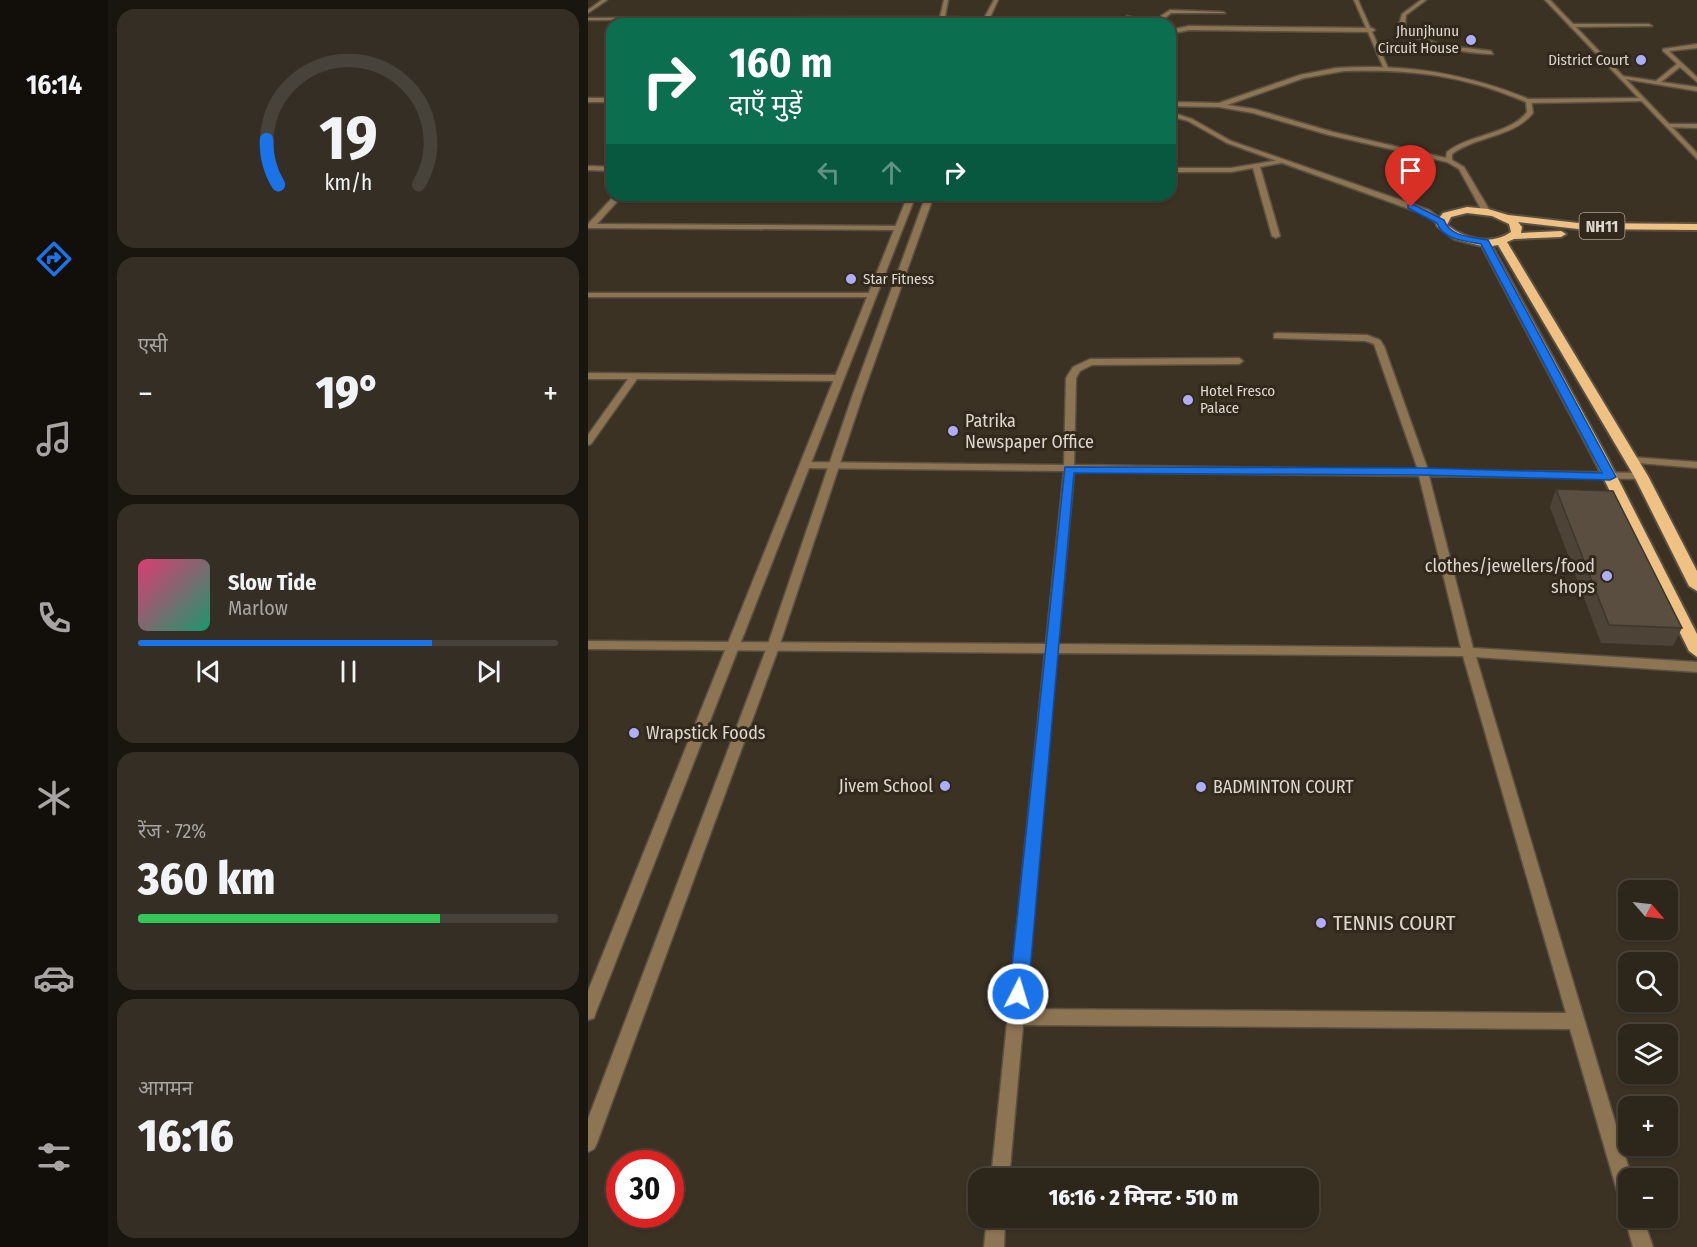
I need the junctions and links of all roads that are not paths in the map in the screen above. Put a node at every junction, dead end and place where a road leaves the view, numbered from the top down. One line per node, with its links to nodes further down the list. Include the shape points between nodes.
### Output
1 (605, 0): 7 (street)
2 (946, 0): 10 (street)
3 (996, 0): 11 (street)
4 (1356, 0): 19 (street)
5 (1424, 0): 21 (street, via 1410,8 1402,19 1406,33)
6 (1546, 0): 15 (street)
7 (588, 12)
8 (1127, 17): 12 (street)
9 (1163, 17): 17 (street, via 1170,11 1223,10)
10 (942, 18)
11 (987, 18)
12 (1131, 18)
13 (588, 19): 14 (street)
14 (606, 19)
15 (1572, 26): 16 (street); 24 (street)
16 (1649, 26)
17 (1227, 29): 18 (street); 19 (street)
18 (1176, 30)
19 (1372, 30): 23 (street)
20 (1697, 46): 22 (street, via 1665,49)
21 (1491, 53)
22 (1680, 64): 25 (street); 26 (street)
23 (1387, 69): 31 (street, via 1460,76); 35 (street, via 1317,72)
24 (1622, 78): 26 (street); 30 (street)
25 (1697, 80)
26 (1658, 82): 27 (street)
27 (1697, 89)
28 (588, 100): 29 (street)
29 (606, 100)
30 (1644, 100): 31 (street); 37 (street)
31 (1529, 101): 40 (street, via 1529,114 1456,147 1449,153)
32 (1176, 104): 35 (street)
33 (588, 105): 34 (street)
34 (606, 105)
35 (1219, 105): 40 (street, via 1254,111 1330,135)
36 (1176, 116): 41 (street)
37 (1668, 126): 38 (street); 39 (street)
38 (1697, 126)
39 (1697, 158)
40 (1449, 160): 49 (street, via 1462,168)
41 (1280, 162): 42 (street); 51 (street, via 1426,212)
42 (1256, 166): 45 (street); 55 (street)
43 (588, 168): 44 (street)
44 (606, 169)
45 (1176, 170)
46 (613, 201): 52 (street)
47 (909, 201): 54 (street)
48 (928, 201): 69 (street)
49 (1486, 211): 50 (highway, NH11); 51 (highway, NH11, via 1453,212)
50 (1507, 218): 53 (highway, NH11, via 1578,226); 57 (highway, via 1517,227)
51 (1441, 222): 58 (highway, NH11, via 1456,236)
52 (590, 226): 54 (street)
53 (1697, 227)
54 (898, 228): 60 (street)
55 (1276, 236)
56 (1697, 236): 57 (highway, NH11, via 1571,234)
57 (1507, 239): 58 (highway, NH11); 67 (highway)
58 (1485, 242): 74 (highway)
59 (588, 295): 60 (street)
60 (870, 295): 65 (street)
61 (1277, 336): 72 (street, via 1367,338 1377,342)
62 (1239, 361): 71 (street, via 1103,361 1080,366 1071,378)
63 (588, 376): 64 (street)
64 (635, 376): 65 (street); 66 (street)
65 (838, 378): 68 (street)
66 (588, 442)
67 (1631, 460): 70 (street); 73 (highway)
68 (805, 465): 69 (street); 77 (street)
69 (835, 465): 71 (street); 78 (street)
70 (1697, 465)
71 (1069, 469): 72 (street); 79 (street)
72 (1423, 471): 74 (street); 81 (street)
73 (1641, 476): 74 (street); 75 (highway)
74 (1610, 477): 80 (highway)
75 (1697, 586)
76 (588, 645): 77 (street)
77 (731, 647): 78 (street); 83 (street)
78 (773, 647): 79 (street); 86 (street)
79 (1051, 650): 81 (street); 84 (street)
80 (1697, 651)
81 (1468, 652): 82 (street); 85 (street)
82 (1697, 667)
83 (588, 1012)
84 (1016, 1017): 85 (street); 87 (street)
85 (1576, 1020): 88 (street)
86 (588, 1143)
87 (1001, 1168)
88 (1619, 1168)
89 (995, 1228): 91 (street)
90 (1637, 1228): 92 (street)
91 (994, 1247)
92 (1643, 1247)

